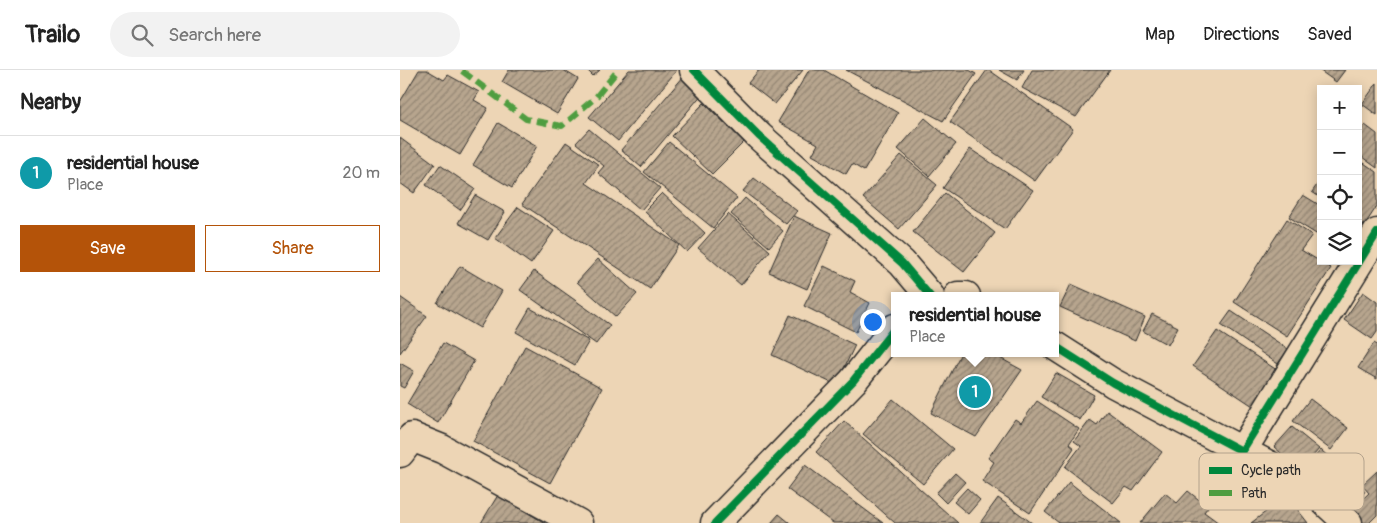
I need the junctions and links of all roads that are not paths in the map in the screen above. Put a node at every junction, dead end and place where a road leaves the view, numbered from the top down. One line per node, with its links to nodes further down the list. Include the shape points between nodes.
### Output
1 (694, 70): 3 (street, via 759,136 902,263)
2 (1377, 233): 7 (street)
3 (927, 292)
4 (891, 333): 11 (street, via 853,382)
5 (1059, 349): 7 (street, via 1113,383)
6 (404, 440): 10 (street, via 442,449)
7 (1242, 451): 8 (street)
8 (1246, 453)
9 (1334, 510): 12 (street)
10 (578, 523)
11 (715, 523)
12 (1348, 523)

